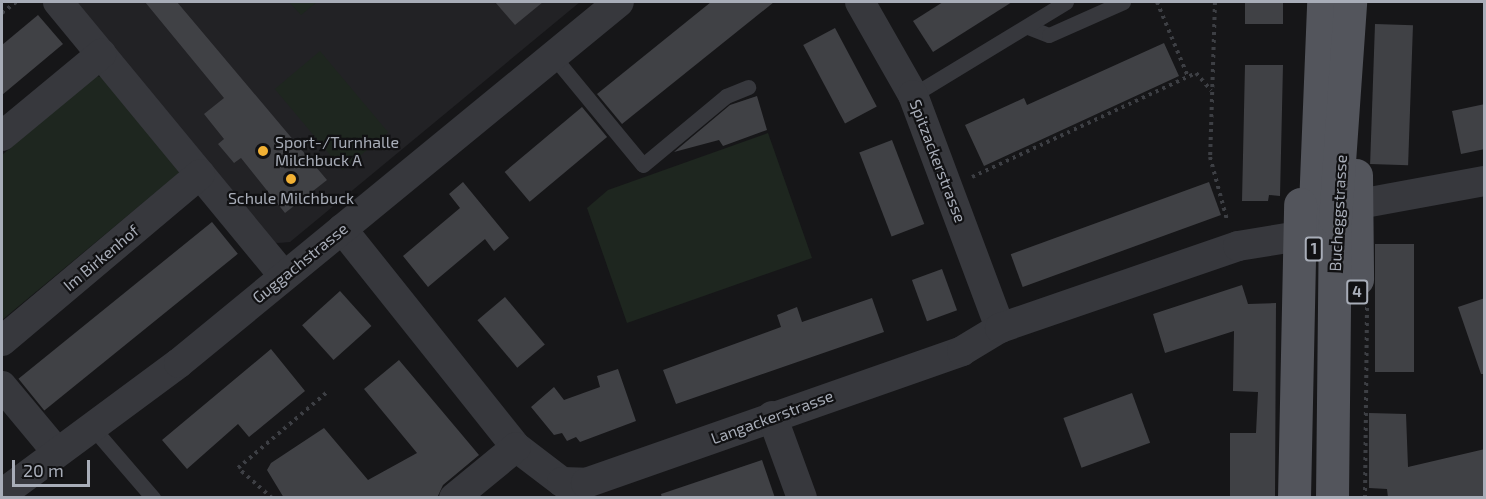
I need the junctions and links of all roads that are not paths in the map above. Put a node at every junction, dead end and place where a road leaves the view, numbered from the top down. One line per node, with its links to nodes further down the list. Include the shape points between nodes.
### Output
1 (58, 2): 10 (street)
2 (617, 2): 11 (street, Guggachstrasse)
3 (861, 2): 14 (street, Spitzackerstrasse)
4 (1066, 2): 9 (lane)
5 (1123, 2): 9 (lane, via 1049,35)
6 (1307, 2): 20 (main road)
7 (1323, 2): 34 (main road, Bucheggstrasse / 1)
8 (1350, 2): 12 (main road, Bucheggstrasse / 1)
9 (1028, 27): 14 (lane)
10 (101, 54): 15 (street); 16 (street)
11 (553, 56): 13 (lane, via 643,165 726,96); 19 (street, Guggachstrasse)
12 (1348, 86): 18 (main road, 4); 35 (main road, Bucheggstrasse / 1, via 1335,219)
13 (748, 87)
14 (913, 95): 22 (street, Spitzackerstrasse)
15 (2, 136)
16 (200, 174): 21 (street); 23 (street, Im Birkenhof)
17 (1485, 181): 18 (street)
18 (1359, 204): 36 (main road, 4)
19 (342, 229): 21 (street, Guggachstrasse); 27 (street, Langackerstrasse)
20 (1300, 236): 22 (street, Langackerstrasse, via 1238,246); 33 (main road)
21 (284, 276): 26 (street, Guggachstrasse)
22 (1000, 328): 25 (street, Langackerstrasse, via 962,351)
23 (2, 341)
24 (2, 386): 28 (street)
25 (772, 416): 27 (street, Langackerstrasse, via 586,483 562,482); 32 (street)
26 (92, 426): 28 (street, Guggachstrasse); 30 (lane)
27 (516, 447): 31 (street)
28 (57, 453): 29 (street, Guggachstrasse)
29 (2, 494)
30 (153, 498)
31 (454, 498)
32 (802, 498)
33 (1294, 498)
34 (1311, 498)
35 (1332, 498)
36 (1353, 498)

